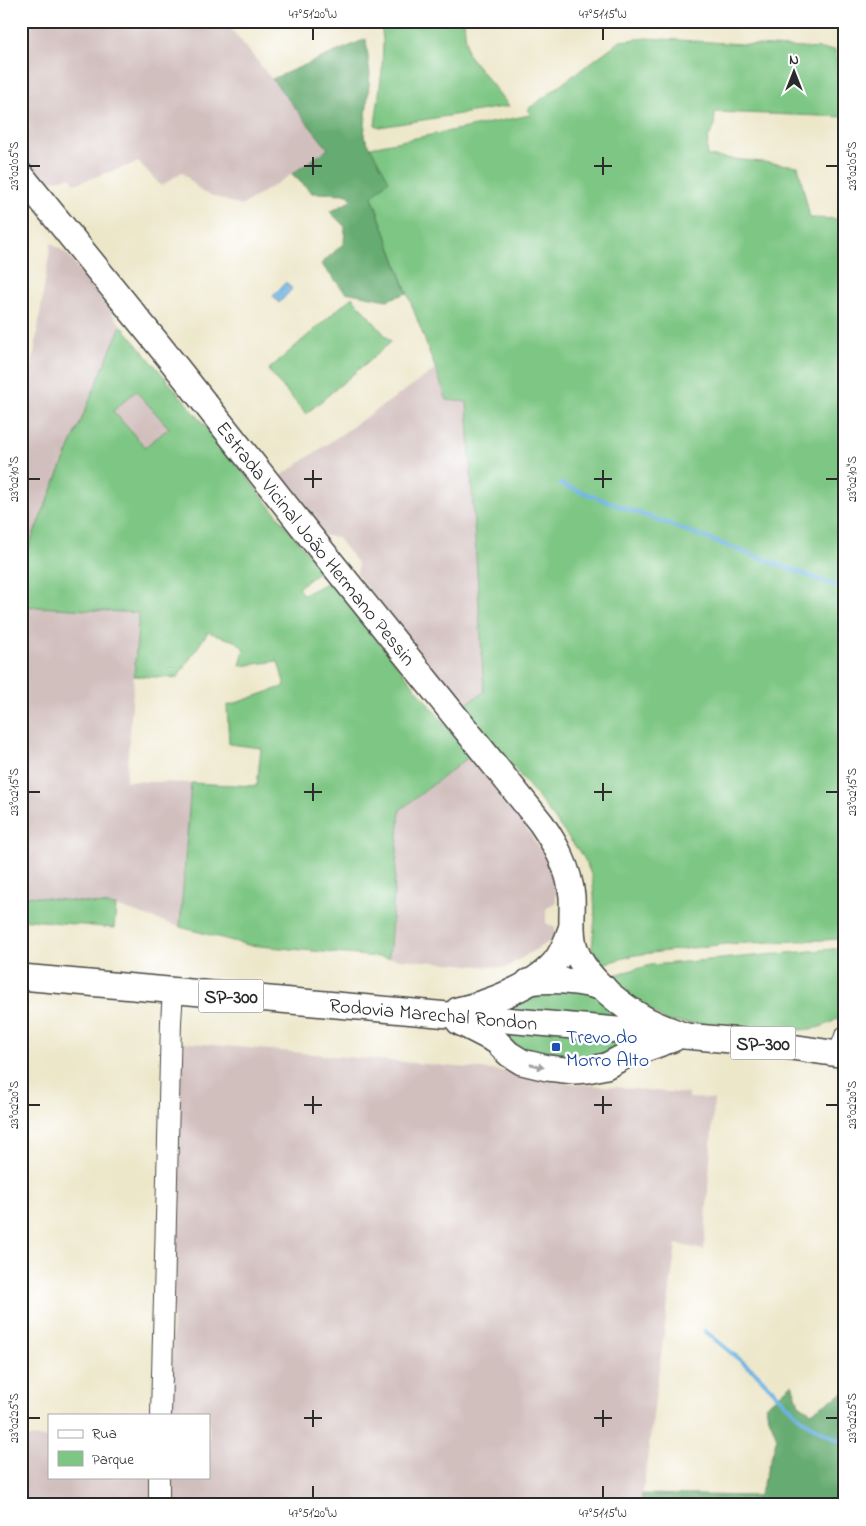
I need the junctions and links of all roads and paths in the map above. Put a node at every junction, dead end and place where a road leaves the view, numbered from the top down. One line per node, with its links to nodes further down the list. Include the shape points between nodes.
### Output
1 (21, 175): 2 (main road, Estrada Vicinal João Hermano Pessin, via 541,822 559,852 569,879)
2 (571, 929): 4 (main road, Estrada Vicinal João Hermano Pessin, via 554,963); 5 (main road, Estrada Vicinal João Hermano Pessin, via 580,962)
3 (21, 977): 6 (main road, Rodovia Marechal Rondon / SP-300)
4 (528, 982): 5 (main road, via 589,984); 7 (main road, Estrada Vicinal João Hermano Pessin)
5 (604, 988): 8 (main road, Estrada Vicinal João Hermano Pessin)
6 (173, 990): 7 (main road, Rodovia Marechal Rondon / SP-300); 12 (street)
7 (496, 1019): 8 (main road, Rodovia Marechal Rondon / SP-300); 11 (main road, one-way to 11, via 515,1058 527,1063 547,1068 596,1069)
8 (631, 1020): 9 (main road, Rodovia Marechal Rondon / SP-300); 11 (main road, via 632,1044)
9 (686, 1036): 10 (main road, Rodovia Marechal Rondon / SP-300); 11 (main road)
10 (843, 1048)
11 (625, 1056)
12 (161, 1414)
13 (159, 1478): 14 (street)
14 (159, 1505)

